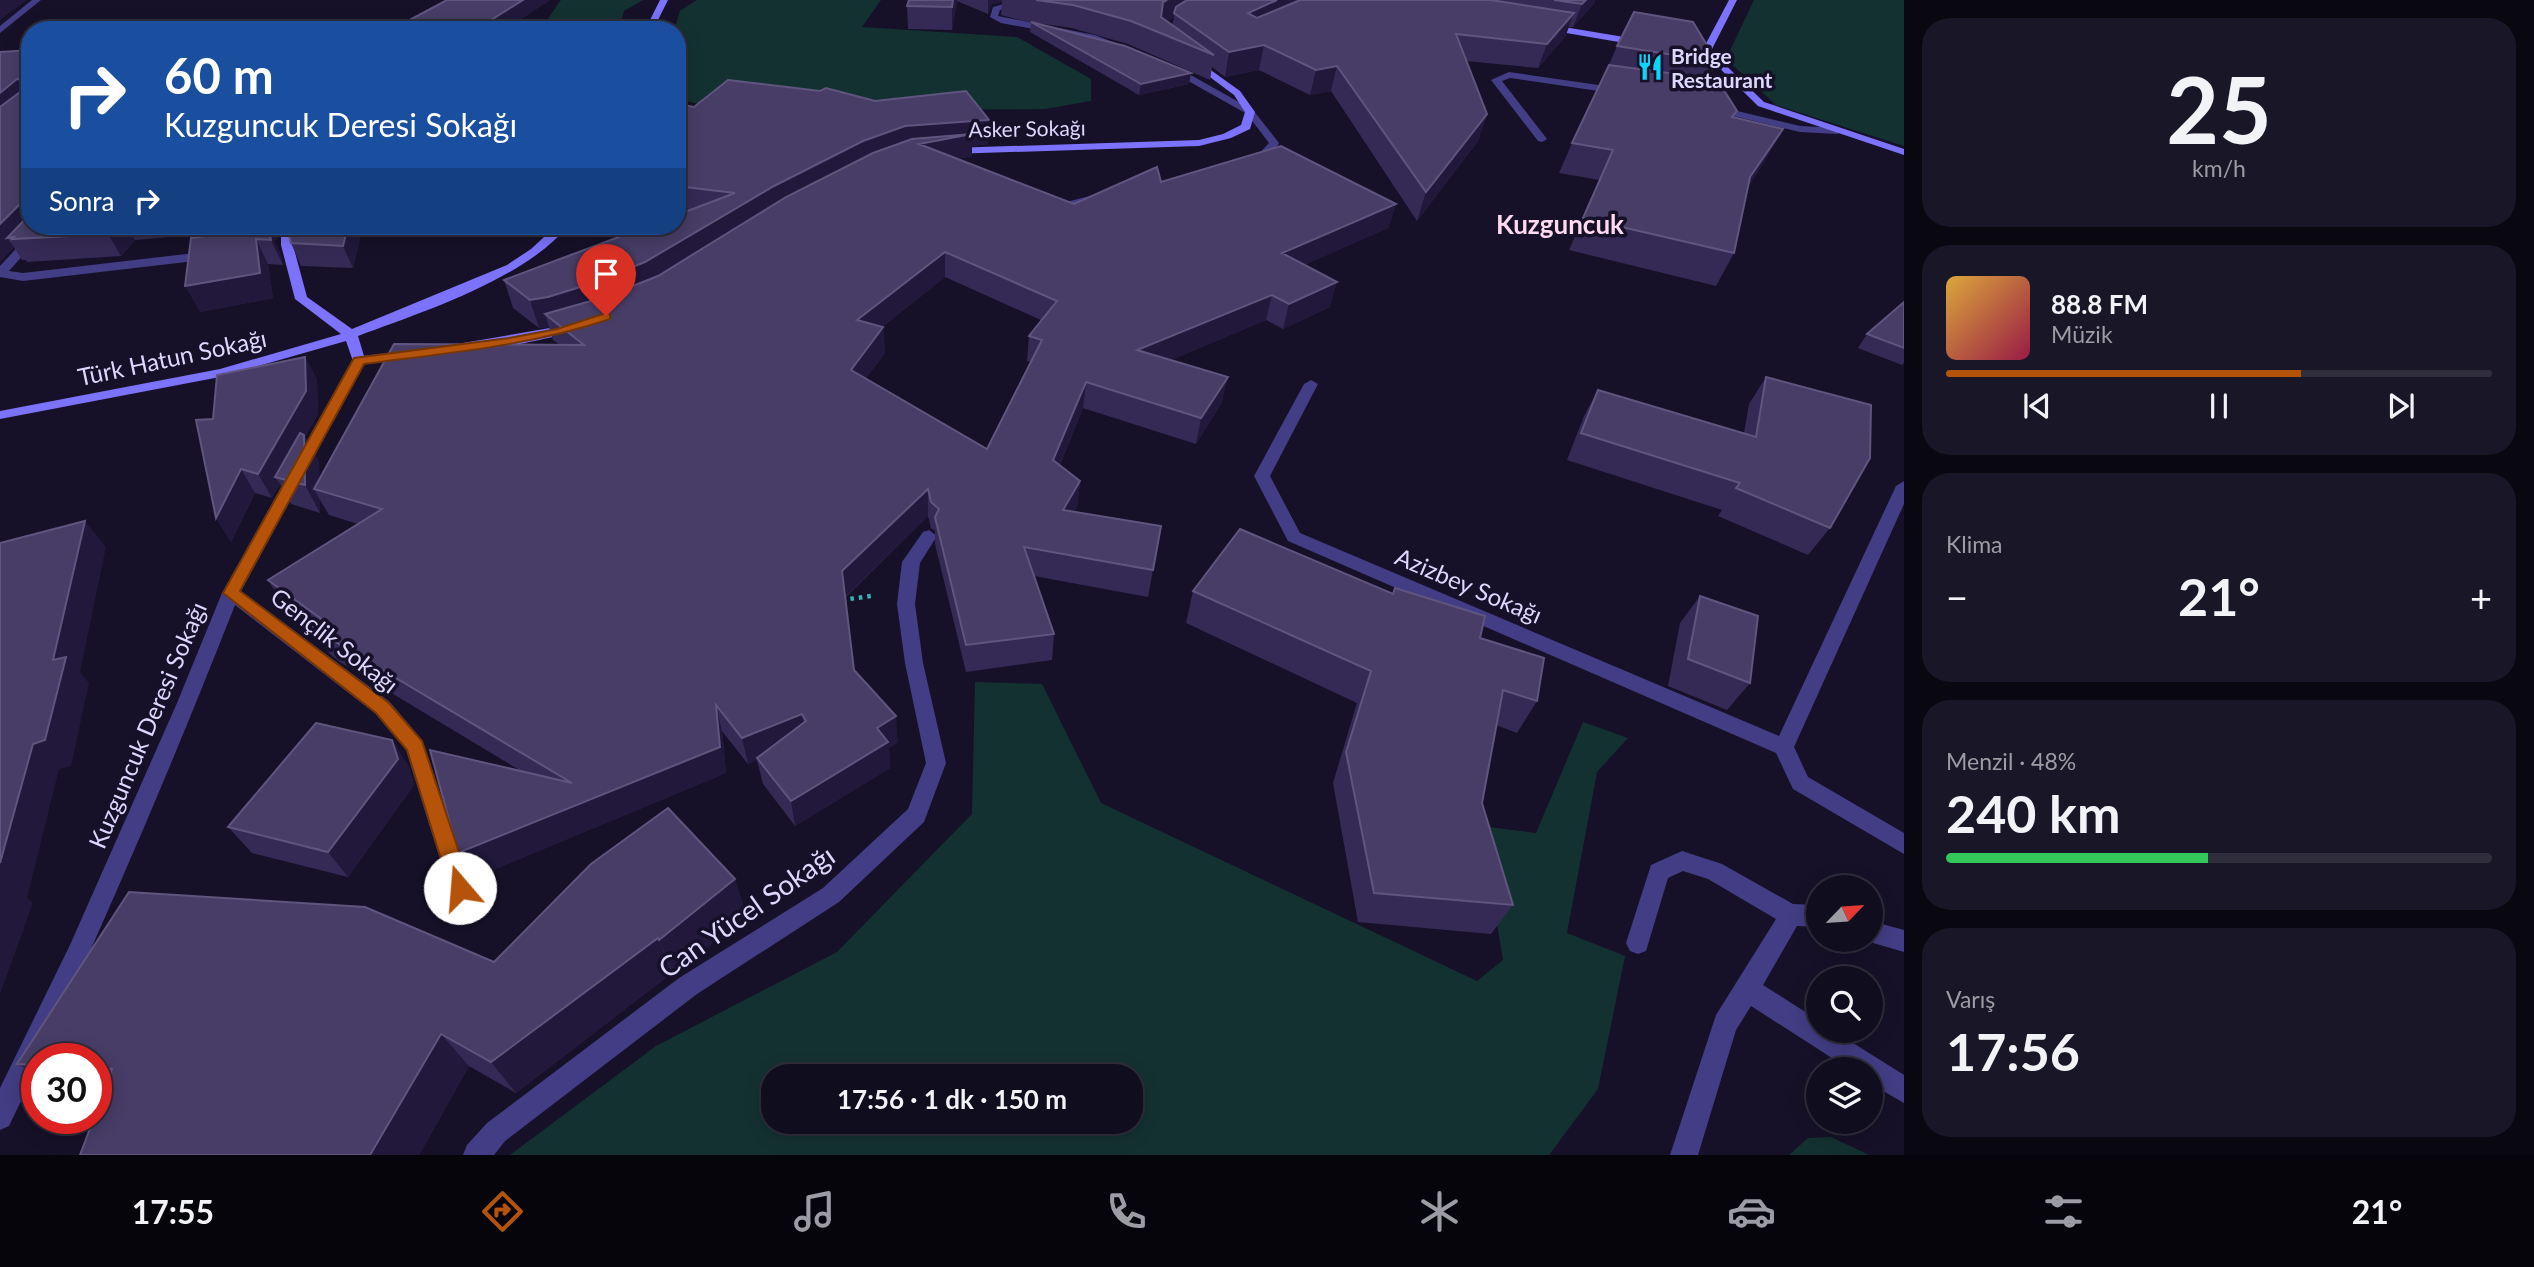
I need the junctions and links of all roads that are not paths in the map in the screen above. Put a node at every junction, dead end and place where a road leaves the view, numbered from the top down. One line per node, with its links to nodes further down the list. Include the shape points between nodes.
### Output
1 (37, 0): 9 (street)
2 (467, 0): 6 (street, via 446,13)
3 (664, 0): 7 (street)
4 (1026, 0): 12 (street, via 996,9 994,17 1095,38)
5 (1733, 0): 13 (street)
6 (408, 21)
7 (654, 21)
8 (1531, 25): 10 (street)
9 (0, 30)
10 (1656, 45)
11 (1693, 49): 13 (street)
12 (1132, 51)
13 (1706, 51): 19 (street, via 1761,104)
14 (1183, 54): 18 (street, via 1237,93)
15 (1157, 60): 18 (street)
16 (1624, 91): 20 (street, via 1509,75 1496,80)
17 (1704, 106): 19 (street, via 1800,129)
18 (1250, 113): 22 (street, Asker Sokağı, via 1246,127 1199,144); 23 (street, via 1274,142 1257,162)
19 (1837, 131): 21 (street)
20 (1542, 139)
21 (1904, 152)
22 (933, 153)
23 (1230, 168)
24 (1112, 193): 25 (street)
25 (1061, 205)
26 (35, 235): 30 (street)
27 (284, 235): 32 (street, via 280,246 301,299)
28 (553, 235): 32 (street, Türk Hatun Sokağı, via 511,268)
29 (232, 252): 30 (street, via 23,277)
30 (0, 273)
31 (583, 324): 33 (street)
32 (351, 335): 35 (street); 37 (street, Türk Hatun Sokağı, via 291,355)
33 (455, 348)
34 (414, 354): 35 (street)
35 (359, 361): 40 (street, Kuzguncuk Deresi Sokağı)
36 (1311, 384): 41 (street, Azizbey Sokağı, via 1262,476 1294,537)
37 (0, 415)
38 (1904, 486): 41 (street)
39 (929, 536): 52 (street, Can Yücel Sokağı, via 911,562 906,604 936,763 916,815 831,895 688,986 496,1132)
40 (231, 593): 43 (street, Gençlik Sokağı, via 383,708 415,746); 51 (street, Kuzguncuk Deresi Sokağı, via 83,940)
41 (1784, 747): 42 (street, via 1800,783)
42 (1904, 844)
43 (460, 888)
44 (1790, 915): 45 (street); 48 (street, via 1714,871 1682,861 1659,872); 49 (street)
45 (1806, 916)
46 (1883, 935): 47 (street)
47 (1904, 941)
48 (1638, 943)
49 (1747, 989): 50 (street); 53 (street, via 1725,1024)
50 (1904, 1090)
51 (0, 1117)
52 (477, 1155)
53 (1684, 1155)

